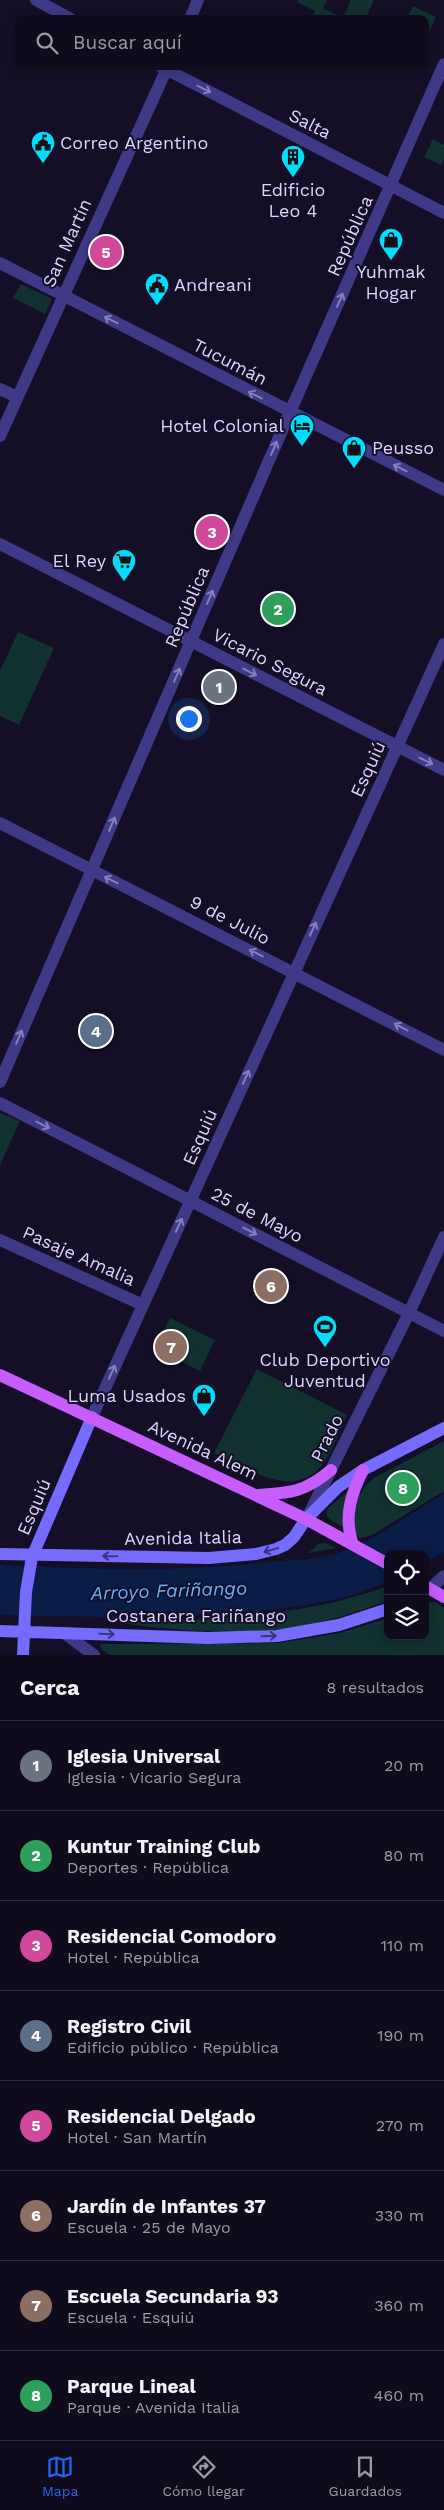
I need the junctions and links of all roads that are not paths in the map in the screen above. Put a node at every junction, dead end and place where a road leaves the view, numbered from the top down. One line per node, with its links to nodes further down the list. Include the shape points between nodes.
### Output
1 (36, 0): 3 (street)
2 (198, 0): 4 (street)
3 (64, 15)
4 (192, 15)
5 (444, 64): 8 (street, República)
6 (164, 70): 11 (street, San Martín)
7 (171, 70): 8 (street, Salta, one-way to 8)
8 (391, 186): 9 (street, Salta); 14 (street, República, one-way to 8)
9 (444, 213)
10 (0, 263): 11 (street, Tucumán)
11 (63, 295): 13 (street, San Martín); 14 (street, Tucumán, one-way to 11)
12 (0, 389): 13 (street)
13 (17, 398): 15 (street, San Martín)
14 (290, 412): 16 (street, Tucumán, one-way to 14); 18 (street, República, one-way to 14)
15 (0, 436)
16 (444, 490)
17 (0, 544): 18 (street, Vicario Segura)
18 (190, 642): 20 (street, Vicario Segura, one-way to 20); 23 (street, República, one-way to 18)
19 (444, 644): 20 (street, Esquiú)
20 (398, 747): 21 (street, Vicario Segura, one-way to 21); 24 (street, Esquiú, one-way to 20)
21 (444, 770)
22 (0, 823): 23 (street, 9 de Julio)
23 (92, 870): 24 (street, 9 de Julio, one-way to 23); 26 (street, República, one-way to 23)
24 (294, 971): 25 (street, 9 de Julio, one-way to 24); 28 (street, Esquiú, one-way to 24)
25 (444, 1050)
26 (0, 1082)
27 (0, 1103): 28 (street, 25 de Mayo, one-way to 28)
28 (190, 1200): 31 (street, Esquiú, one-way to 28); 32 (street, 25 de Mayo, one-way to 32)
29 (444, 1238): 32 (street, Prado)
30 (0, 1240): 31 (street, Pasaje Amalia)
31 (143, 1305): 35 (street, Esquiú, one-way to 31)
32 (409, 1313): 33 (street, 25 de Mayo); 37 (street, Prado)
33 (444, 1331)
34 (0, 1375): 35 (main road, Avenida Alem)
35 (92, 1417): 39 (main road, Avenida Alem); 43 (street, Esquiú)
36 (444, 1428): 38 (street, Avenida Italia)
37 (331, 1470): 39 (main road, via 303,1490); 40 (street, Prado)
38 (363, 1470): 40 (street, Avenida Italia, via 338,1487); 41 (main road, via 347,1514)
39 (257, 1495): 40 (main road, Avenida Alem)
40 (306, 1519): 41 (main road, Avenida Alem); 43 (street, Avenida Italia, one-way to 43, via 285,1545 256,1554 209,1558)
41 (352, 1542): 44 (main road, Avenida Alem)
42 (0, 1554): 43 (street, Avenida Italia)
43 (31, 1561): 51 (street, Esquiú)
44 (384, 1562)
45 (444, 1576): 46 (street)
46 (429, 1587)
47 (429, 1589): 48 (main road)
48 (444, 1597)
49 (384, 1610): 52 (street, Costanera Fariñango, one-way to 49, via 208,1638 277,1636 339,1625)
50 (0, 1631): 51 (street, Costanera Fariñango)
51 (23, 1632): 52 (street, Costanera Fariñango); 53 (street, Esquiú)
52 (64, 1633): 54 (street)
53 (23, 1655)
54 (94, 1655)

